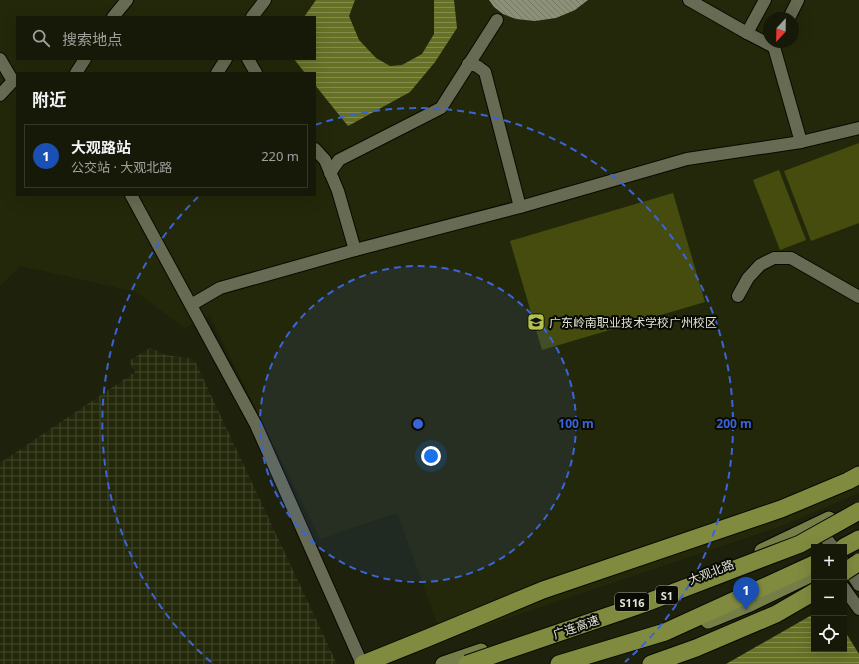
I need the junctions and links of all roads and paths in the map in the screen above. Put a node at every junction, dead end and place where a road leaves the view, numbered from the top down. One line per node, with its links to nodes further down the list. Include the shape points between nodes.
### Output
1 (127, 0): 7 (street)
2 (265, 0): 8 (street)
3 (689, 0): 10 (street)
4 (765, 0): 10 (street)
5 (798, 0): 6 (street)
6 (792, 12)
7 (114, 16)
8 (253, 16)
9 (497, 20): 17 (street)
10 (747, 33): 11 (street)
11 (763, 39)
12 (776, 48): 25 (street)
13 (0, 59): 21 (street)
14 (83, 60): 18 (street)
15 (225, 60): 19 (street)
16 (249, 60): 20 (street)
17 (468, 64): 27 (street, via 441,108 339,160); 29 (street, via 477,66 485,72)
18 (77, 72)
19 (218, 72)
20 (255, 72)
21 (15, 81): 22 (street); 23 (street)
22 (0, 83)
23 (0, 95)
24 (859, 128): 25 (street)
25 (801, 142): 29 (street, via 687,159)
26 (316, 150): 27 (street)
27 (330, 173): 30 (street, via 338,191)
28 (133, 196): 33 (street)
29 (520, 207): 30 (street)
30 (355, 250): 33 (street, via 220,288)
31 (738, 296): 32 (street, via 748,278 760,265 774,258 791,258)
32 (859, 297)
33 (191, 305): 53 (street, via 256,425)
34 (859, 475): 53 (highway, via 781,509 543,590)
35 (859, 503): 37 (main road, 大观北路 / S116)
36 (859, 511): 55 (highway, 广连高速 / S1, bridge, via 800,544 643,604)
37 (816, 526): 39 (street); 40 (street); 54 (main road, 大观北路 / S116, via 677,586)
38 (859, 539): 41 (highway)
39 (823, 544)
40 (831, 544)
41 (847, 546)
42 (859, 547): 43 (main road)
43 (847, 554)
44 (859, 562): 47 (highway, bridge)
45 (811, 565): 56 (highway, via 665,632)
46 (847, 567): 49 (street)
47 (847, 570)
48 (811, 574): 57 (main road, via 750,604 678,633)
49 (859, 585)
50 (847, 592): 52 (street)
51 (811, 594): 58 (highway, via 776,614)
52 (859, 609)
53 (363, 664)
54 (443, 664)
55 (467, 664)
56 (559, 664)
57 (580, 664)
58 (651, 664)

